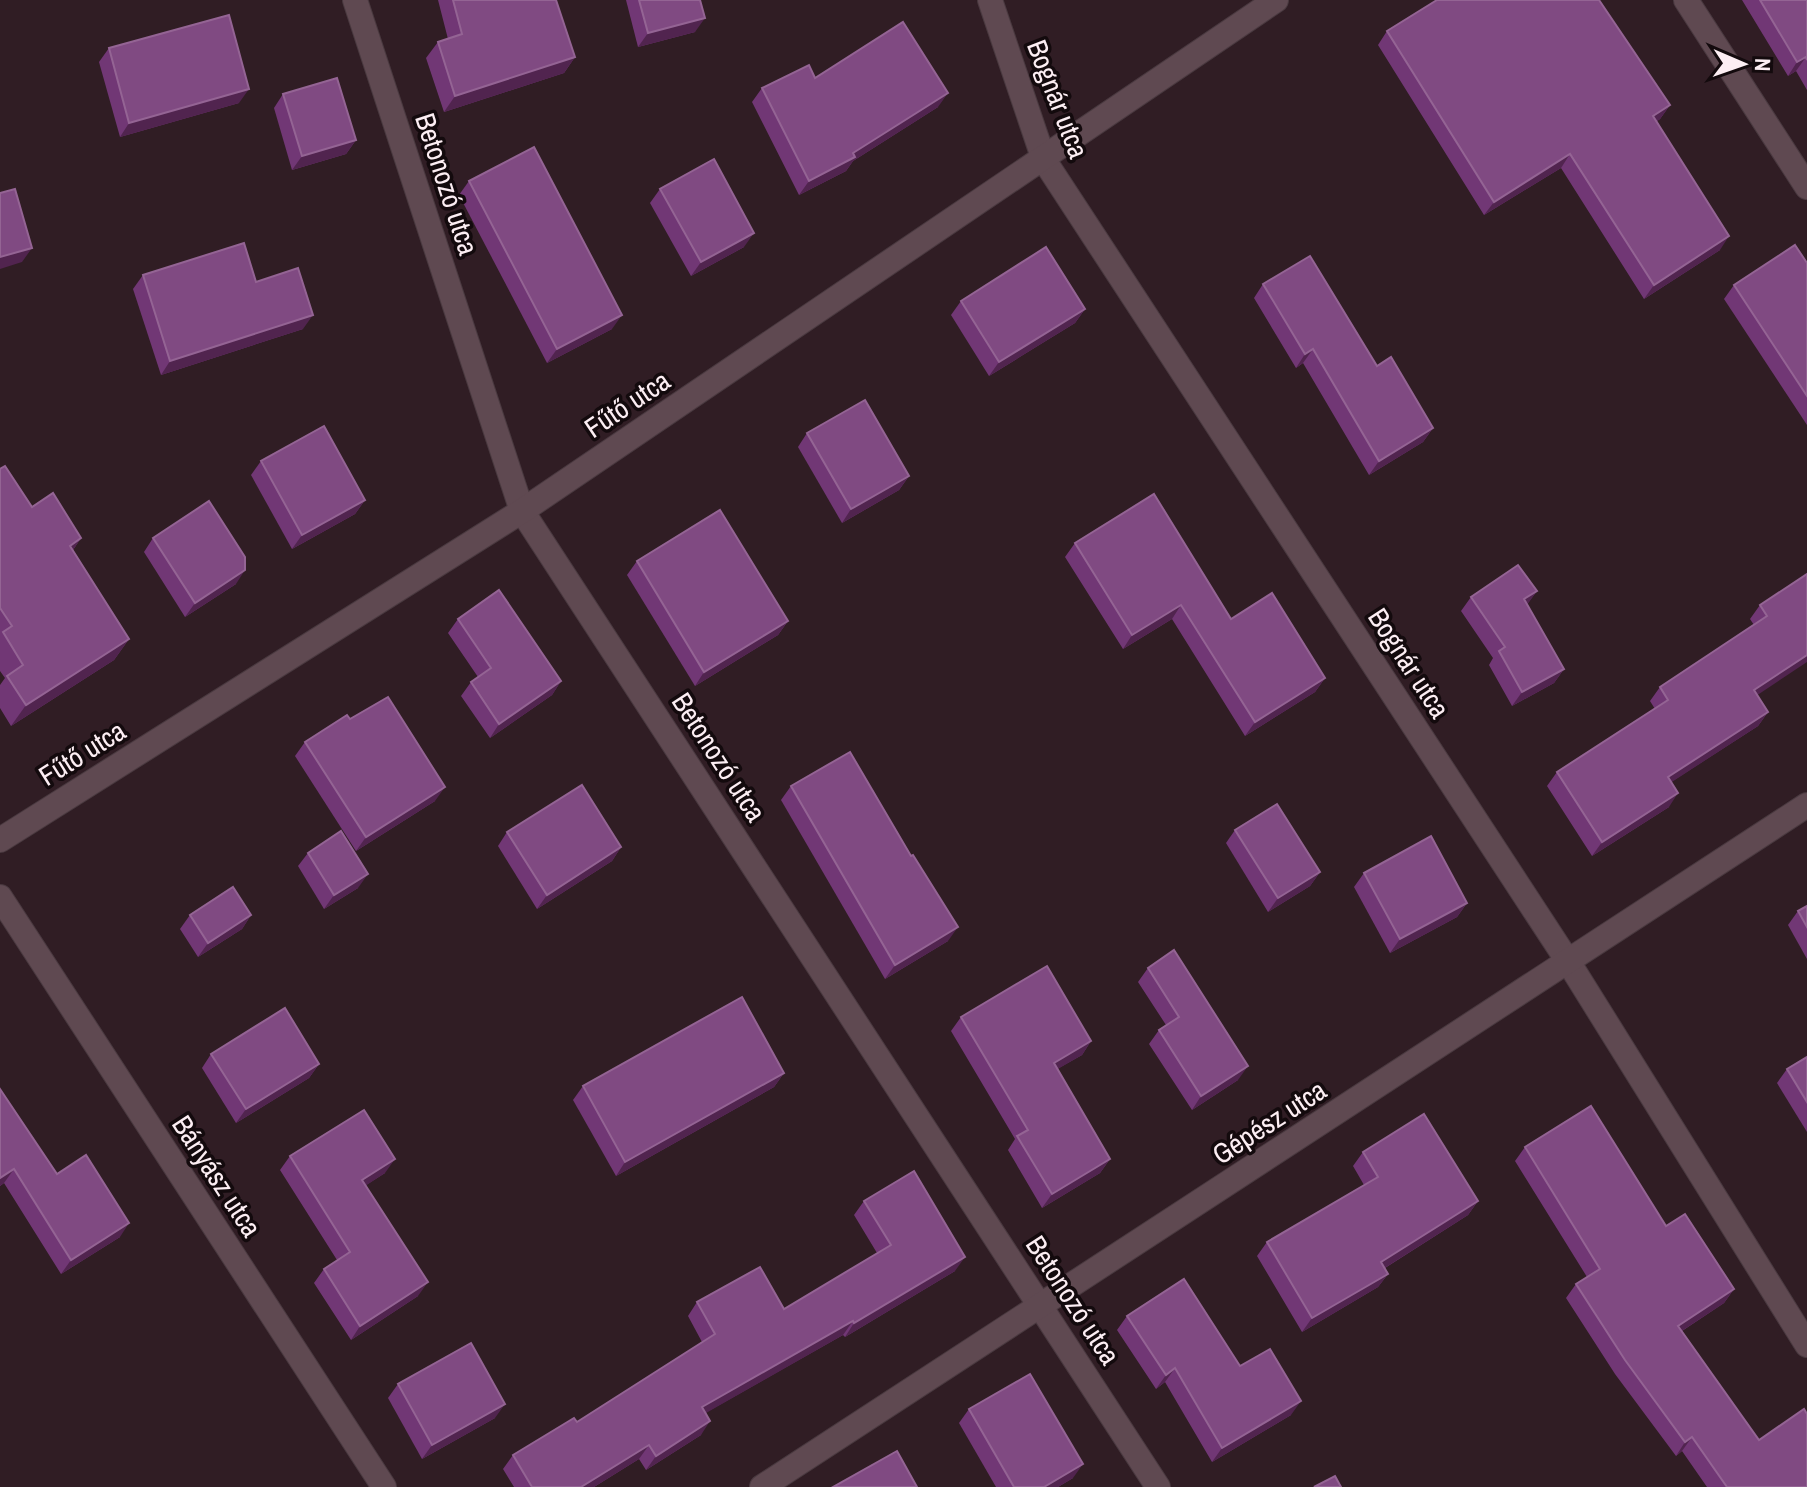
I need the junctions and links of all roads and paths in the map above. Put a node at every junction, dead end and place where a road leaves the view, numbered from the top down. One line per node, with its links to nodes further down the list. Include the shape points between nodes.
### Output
1 (355, 0): 7 (street, Betonozó utca)
2 (990, 0): 5 (street, Bognár utca)
3 (1276, 0): 5 (street, Fűtő utca)
4 (1686, 0): 6 (street)
5 (1044, 160): 7 (street, Fűtő utca); 11 (street, Bognár utca)
6 (1807, 187)
7 (522, 511): 9 (street, Fűtő utca); 12 (street, Betonozó utca)
8 (1807, 805): 11 (street, Gépész utca)
9 (0, 840)
10 (0, 897): 14 (street, Bányász utca)
11 (1569, 963): 12 (street, Gépész utca); 13 (street, Bognár utca)
12 (1041, 1307): 15 (street, Gépész utca); 16 (street, Betonozó utca)
13 (1807, 1345)
14 (384, 1487)
15 (762, 1487)
16 (1158, 1487)

